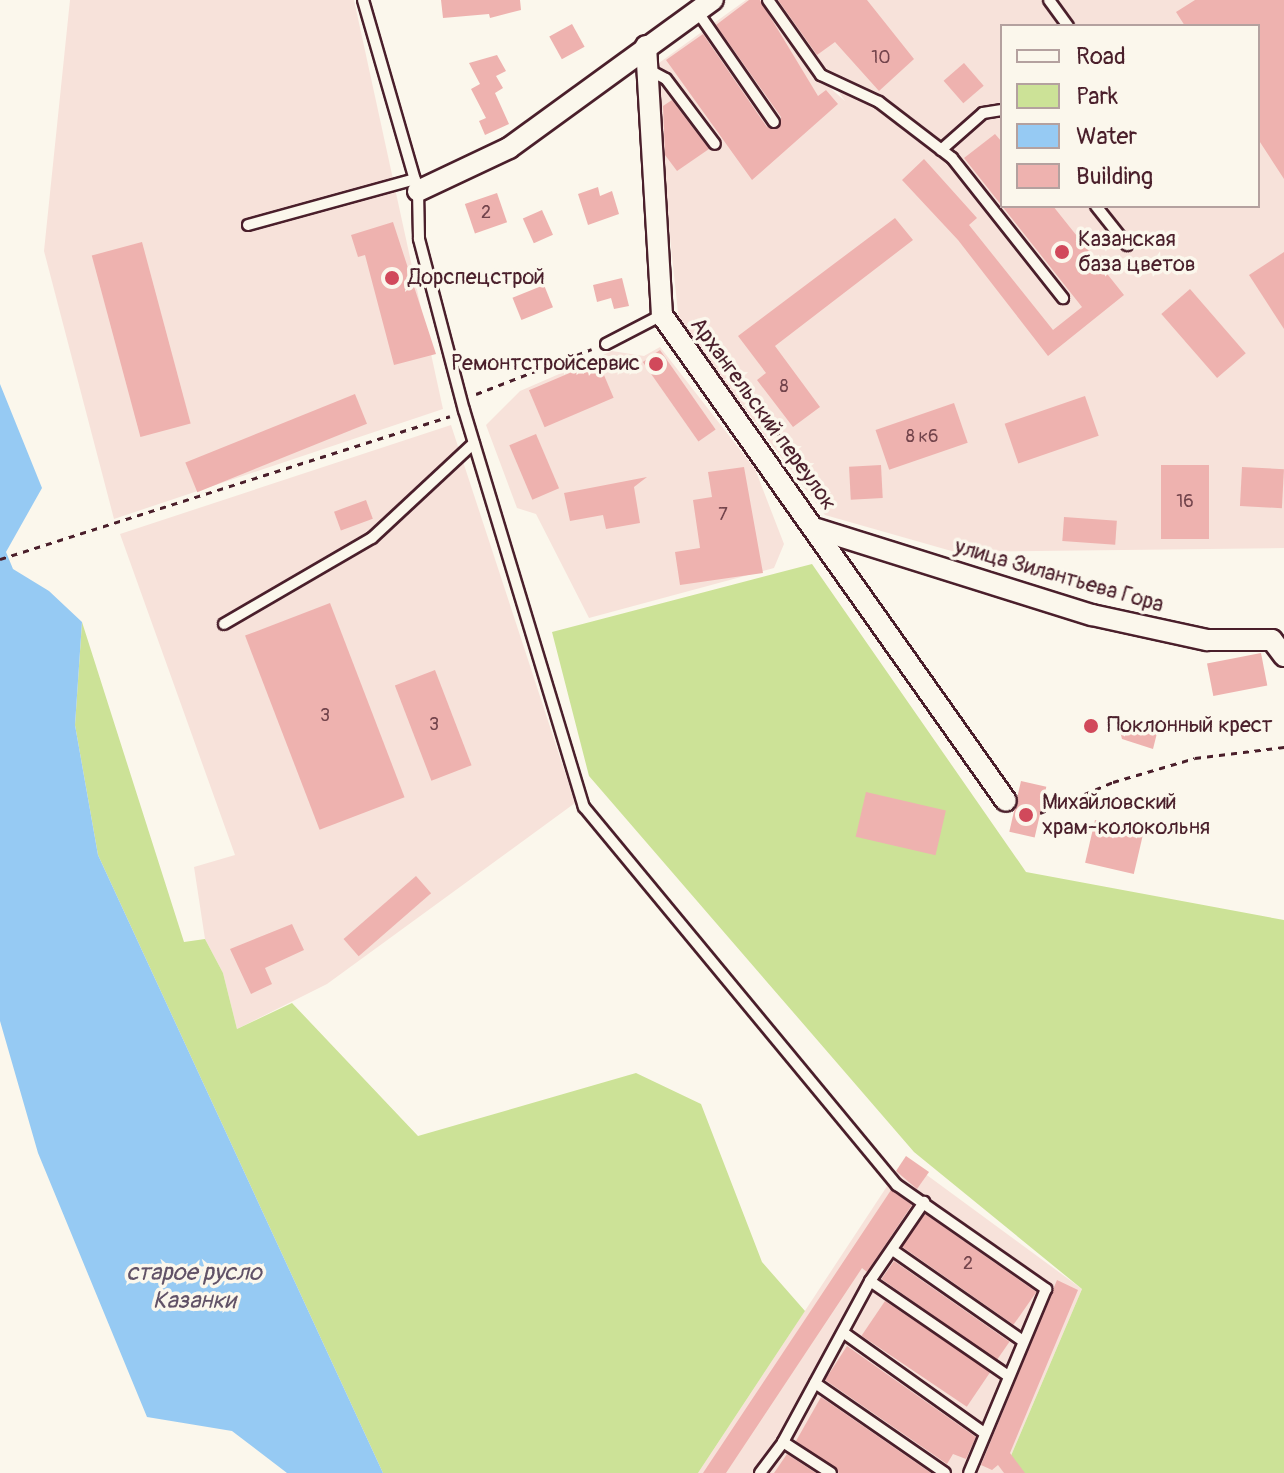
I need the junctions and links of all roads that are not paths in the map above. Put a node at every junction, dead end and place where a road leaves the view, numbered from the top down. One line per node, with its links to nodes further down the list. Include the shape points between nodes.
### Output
1 (363, 0): 12 (lane)
2 (768, 0): 11 (lane, via 821,75 879,102)
3 (1049, 0): 5 (lane)
4 (705, 5): 6 (street); 9 (lane)
5 (1067, 24)
6 (646, 46): 7 (street, Архангельский переулок); 12 (street, via 509,148)
7 (647, 69): 10 (lane, via 666,79); 17 (street, Архангельский переулок)
8 (1000, 110): 11 (lane, via 983,113)
9 (774, 122)
10 (715, 144)
11 (941, 150): 16 (lane)
12 (417, 185): 14 (lane); 19 (lane, via 419,239)
13 (1098, 208): 15 (lane)
14 (248, 225)
15 (1127, 245)
16 (1063, 298)
17 (662, 315): 18 (lane); 20 (street, Архангельский переулок)
18 (606, 344)
19 (474, 443): 21 (lane, via 372,538); 24 (lane, via 584,807 897,1185)
20 (817, 529): 22 (street, улица Зилантьева Гора, via 1092,615 1207,640 1272,640); 23 (street, Архангельский переулок, via 828,557)
21 (224, 624)
22 (1284, 656)
23 (1006, 801)
24 (924, 1202): 25 (lane); 28 (lane, via 1046,1289)
25 (894, 1251): 26 (lane); 28 (lane)
26 (870, 1281): 27 (lane); 29 (lane)
27 (844, 1333): 30 (lane); 31 (lane)
28 (1023, 1341): 29 (lane)
29 (1008, 1376): 31 (lane, via 1006,1392)
30 (815, 1383): 32 (lane); 35 (lane)
31 (983, 1432): 36 (lane)
32 (783, 1442): 33 (lane); 34 (lane)
33 (760, 1473)
34 (831, 1473)
35 (945, 1473)
36 (969, 1473)

